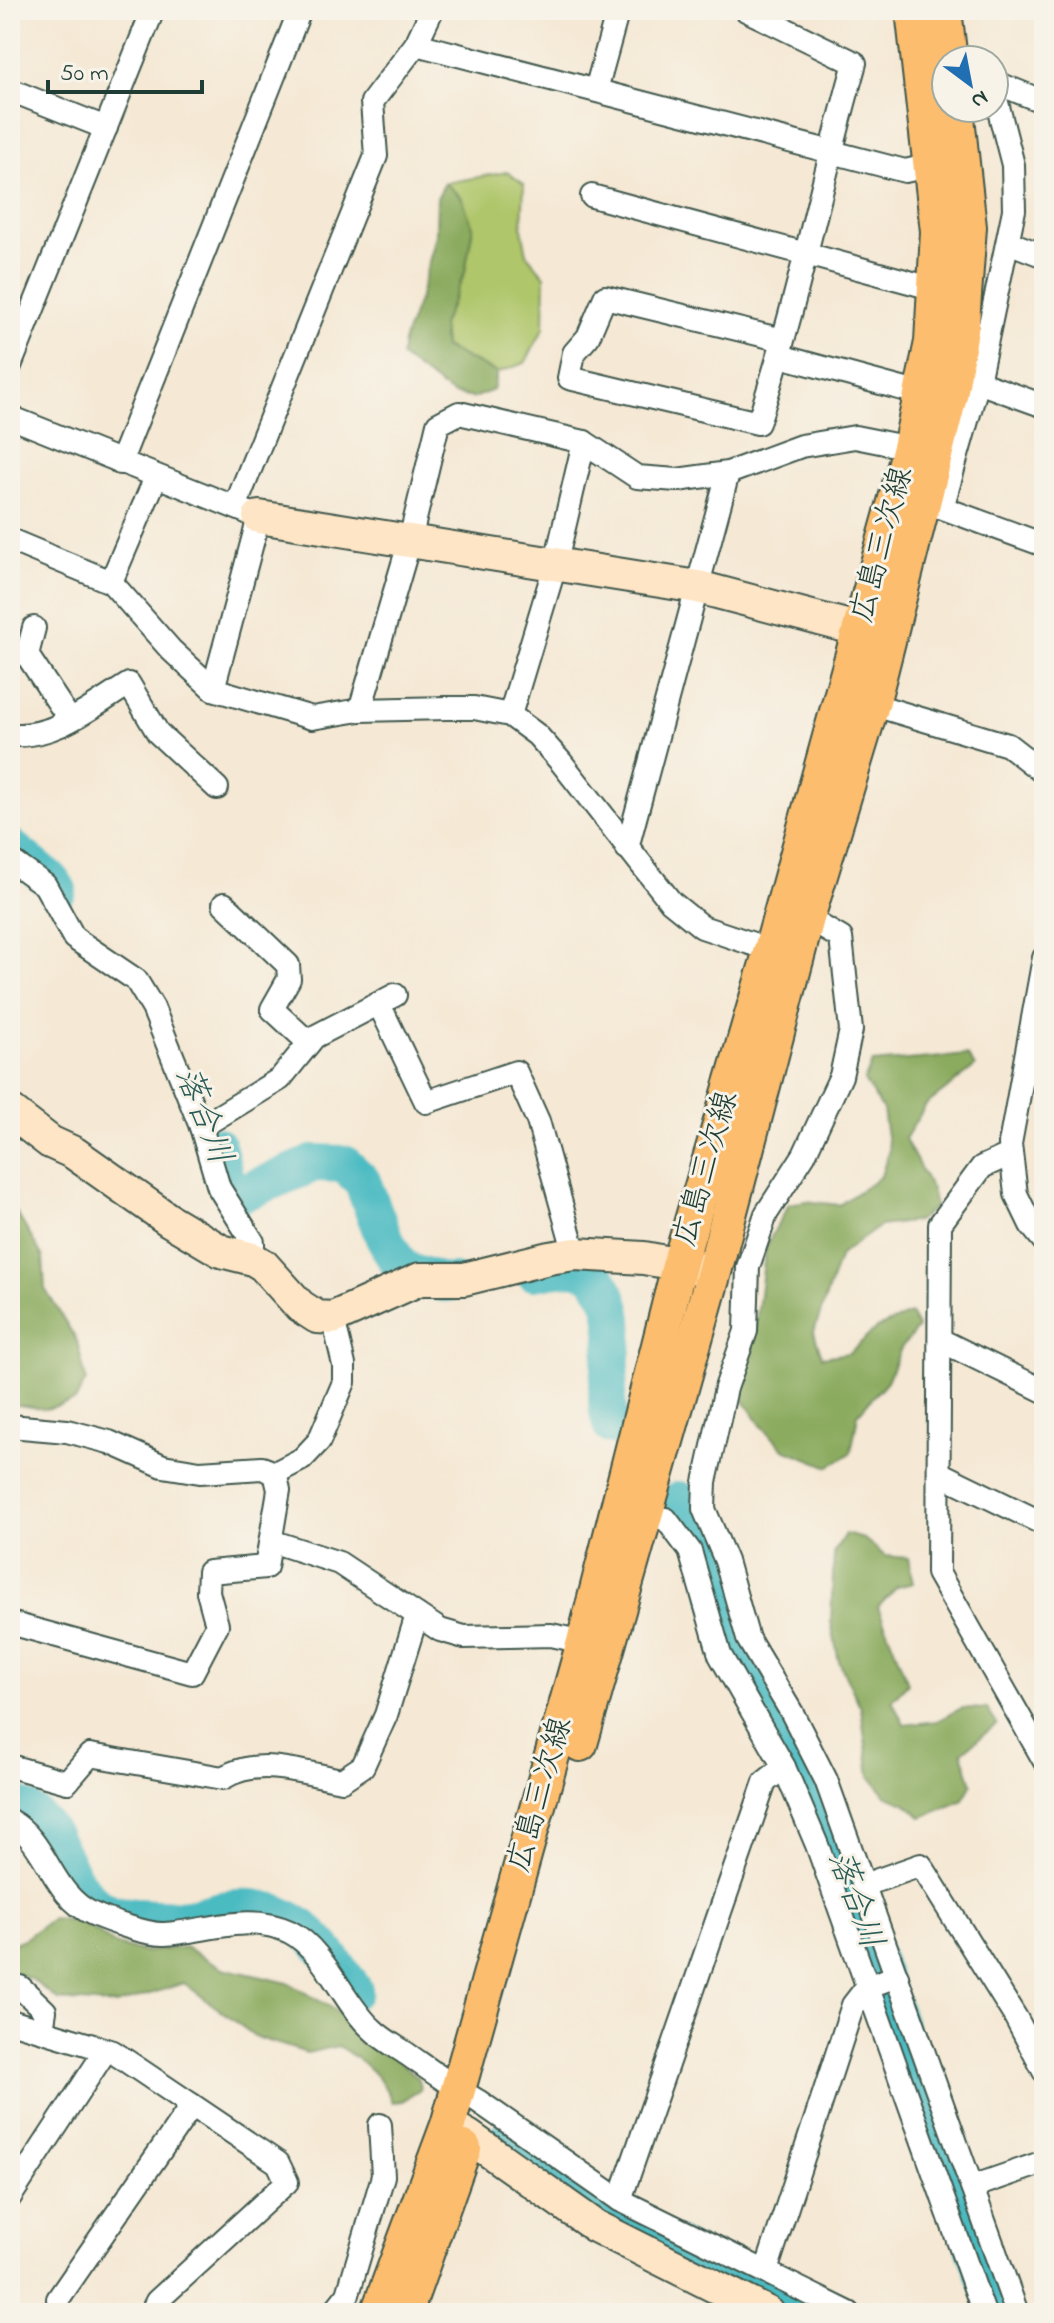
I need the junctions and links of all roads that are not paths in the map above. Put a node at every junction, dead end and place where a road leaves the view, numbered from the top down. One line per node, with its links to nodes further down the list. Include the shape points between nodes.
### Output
1 (151, 10): 18 (street)
2 (300, 10): 34 (street)
3 (432, 10): 8 (street)
4 (618, 10): 13 (street)
5 (746, 10): 19 (street, via 855,63)
6 (913, 10): 10 (main road, 広島三次線)
7 (944, 10): 9 (main road, 広島三次線)
8 (416, 44): 13 (street); 38 (street, via 372,102 376,156)
9 (941, 44)
10 (930, 49)
11 (1010, 88): 14 (street)
12 (10, 90): 18 (street)
13 (596, 90): 19 (street)
14 (1044, 102)
15 (935, 124): 20 (main road, 広島三次線)
16 (958, 124): 37 (main road, 広島三次線, via 969,227 962,323)
17 (1002, 124): 22 (street, via 1013,165)
18 (106, 128): 27 (street)
19 (831, 150): 20 (street, via 905,171); 23 (street)
20 (932, 165): 25 (main road, 広島三次線, via 938,231)
21 (592, 196): 23 (street)
22 (1008, 242): 24 (street); 28 (street)
23 (805, 254): 25 (street); 26 (street)
24 (1044, 256)
25 (935, 289): 29 (main road, 広島三次線, via 932,342)
26 (782, 348): 26 (street, via 758,423 569,378 574,353 588,337 605,297); 29 (street)
27 (10, 366)
28 (978, 382): 30 (street); 37 (street)
29 (921, 394): 33 (main road, 広島三次線)
30 (1044, 406)
31 (10, 417): 34 (street)
32 (584, 442): 35 (street, via 637,477 677,480); 40 (street, via 459,413 438,424); 42 (street)
33 (910, 448): 35 (street, via 855,437 801,446); 46 (main road, 広島三次線)
34 (120, 463): 36 (street)
35 (728, 473): 44 (street)
36 (156, 477): 38 (street); 43 (street)
37 (933, 505): 41 (street); 46 (main road, 広島三次線)
38 (247, 512): 40 (street); 47 (street)
39 (10, 540): 43 (street)
40 (410, 540): 42 (street); 49 (street)
41 (1044, 545)
42 (555, 566): 44 (street); 50 (street)
43 (111, 582): 47 (street)
44 (698, 587): 46 (street); 55 (street)
45 (34, 628): 51 (street, via 27,655)
46 (874, 634): 48 (main road, 広島三次線)
47 (213, 689): 49 (street, via 312,718)
48 (856, 700): 53 (street, via 1008,745); 58 (main road, 広島三次線); 59 (main road, 広島三次線)
49 (360, 710): 50 (street, via 474,708)
50 (510, 715): 55 (street, via 561,762)
51 (70, 720): 52 (street, via 26,736); 54 (street, via 129,684 158,733)
52 (10, 735)
53 (1044, 773)
54 (217, 788)
55 (627, 848): 59 (street, via 671,902 702,927)
56 (10, 860): 64 (street, via 45,885 74,938 136,980 153,1008)
57 (224, 904): 62 (street, via 288,965 289,979 272,1009)
58 (807, 918): 70 (main road, 広島三次線); 87 (street, via 841,938 851,1030 841,1076 804,1155 766,1214 748,1267 746,1331 726,1388 704,1509 726,1561 748,1639 826,1780)
59 (771, 950): 69 (main road, 広島三次線)
60 (1044, 958): 61 (street)
61 (1040, 1001): 65 (street)
62 (309, 1043): 64 (street, via 280,1079); 67 (street, via 387,1000 426,1102 516,1072 538,1121)
63 (10, 1111): 68 (street, via 169,1220 221,1251)
64 (201, 1127): 68 (street, via 219,1188 253,1242)
65 (1011, 1154): 66 (street, via 1016,1194); 72 (street, via 982,1167 940,1224)
66 (1044, 1241)
67 (575, 1254): 69 (street); 71 (street, via 464,1279 420,1279)
68 (253, 1259): 71 (street, via 300,1306 317,1317)
69 (680, 1262): 70 (street); 77 (main road, 広島三次線)
70 (714, 1272): 77 (main road, 広島三次線)
71 (333, 1318): 75 (street, via 344,1382 319,1441 302,1459)
72 (940, 1340): 73 (street); 76 (street)
73 (1044, 1391)
74 (10, 1426): 75 (street, via 67,1431 109,1442 163,1466 200,1472 262,1468)
75 (275, 1473): 79 (street, via 279,1490)
76 (939, 1473): 78 (street); 83 (street, via 938,1573)
77 (631, 1514): 82 (main road, 広島三次線); 85 (street, via 666,1519 690,1551 720,1655); 94 (main road, 広島三次線)
78 (1044, 1524)
79 (271, 1541): 80 (street, via 339,1563); 81 (street, via 266,1567 209,1572 217,1625 192,1673)
80 (417, 1615): 82 (street, via 464,1637 551,1635); 84 (street, via 386,1715 363,1766 342,1780 263,1765 237,1769 223,1778 90,1755 67,1782)
81 (10, 1623)
82 (584, 1642): 94 (main road, 広島三次線)
83 (1044, 1760)
84 (10, 1766)
85 (784, 1767): 88 (street); 101 (street, via 765,1782)
86 (10, 1821): 94 (street, via 25,1829 76,1904 93,1914 159,1934 239,1923 291,1932 370,2029)
87 (864, 1885): 88 (street); 93 (street, via 921,1865)
88 (883, 1981): 99 (street); 102 (street, via 853,2005); 110 (street)
89 (10, 1986): 91 (street, via 20,1987 45,2011)
90 (10, 2021): 91 (street)
91 (42, 2030): 92 (street)
92 (106, 2050): 95 (street); 100 (street)
93 (1044, 2071)
94 (468, 2095): 97 (main road, 広島三次線); 101 (street)
95 (192, 2105): 104 (street); 106 (street, via 278,2163 287,2182 157,2301)
96 (380, 2125): 103 (street, via 383,2176)
97 (458, 2130): 105 (main road, 広島三次線); 108 (street, via 595,2226)
98 (1044, 2162): 99 (street)
99 (972, 2187): 111 (street)
100 (10, 2197)
101 (620, 2200): 102 (street)
102 (766, 2271): 109 (street)
103 (348, 2294): 105 (street); 107 (street)
104 (58, 2299)
105 (388, 2312)
106 (151, 2313)
107 (333, 2313)
108 (768, 2313)
109 (849, 2313)
110 (984, 2313)
111 (1017, 2313)

